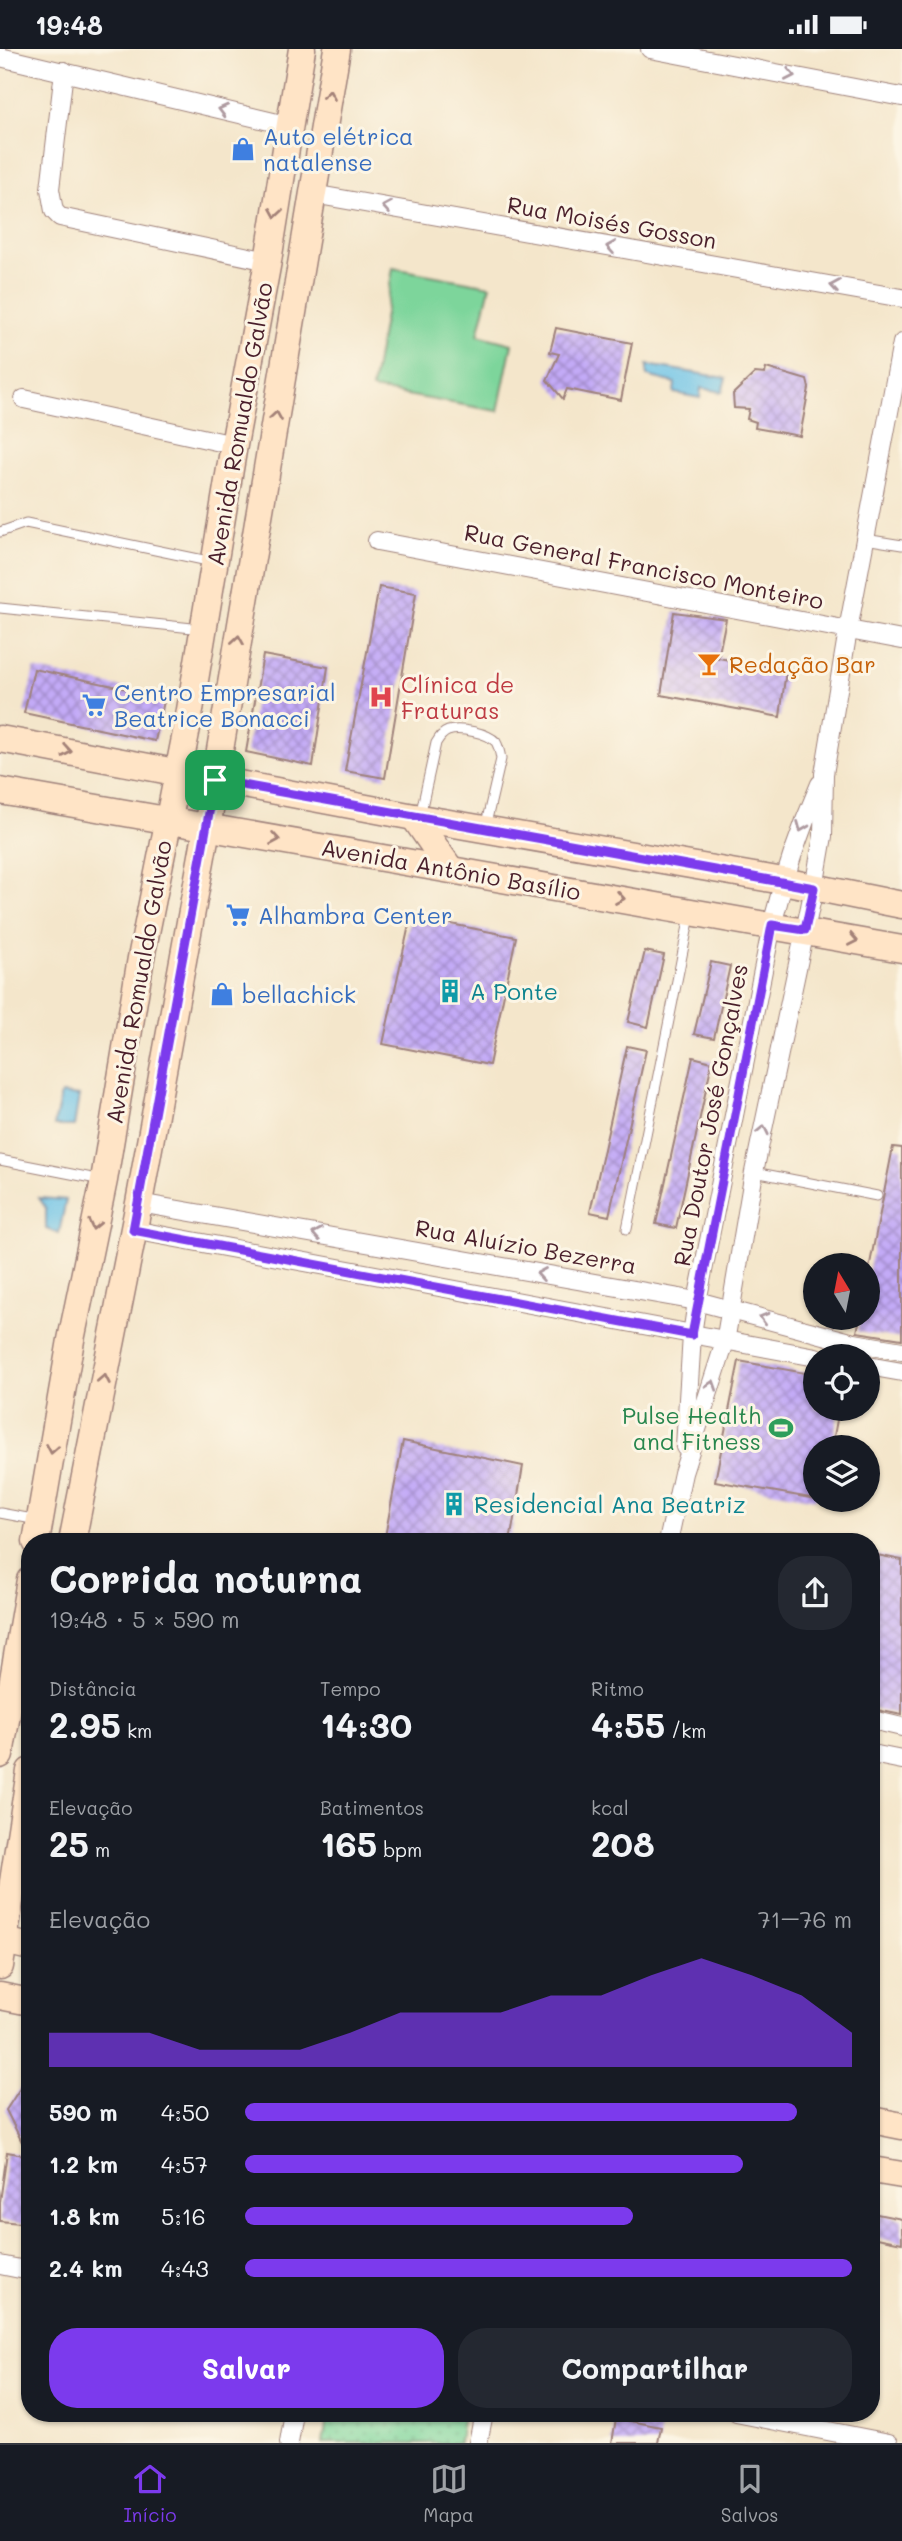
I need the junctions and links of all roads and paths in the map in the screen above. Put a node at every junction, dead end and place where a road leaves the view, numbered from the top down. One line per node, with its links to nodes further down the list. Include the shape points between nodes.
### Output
1 (302, 49): 7 (main road, Avenida Romualdo Galvão)
2 (337, 49): 8 (main road, Avenida Romualdo Galvão, one-way to 2)
3 (650, 49): 6 (street, one-way to 6)
4 (0, 57): 5 (street)
5 (64, 71): 7 (street, one-way to 5); 9 (street, via 50,189 54,211 60,217)
6 (902, 97)
7 (290, 125): 9 (main road, Avenida Romualdo Galvão, one-way to 9)
8 (313, 194): 10 (street, Rua Moisés Gosson, one-way to 8); 26 (main road, Avenida Romualdo Galvão, one-way to 8)
9 (268, 261): 13 (main road, Avenida Romualdo Galvão)
10 (902, 298)
11 (901, 352): 15 (street, Rua Doutor José Gonçalves)
12 (24, 399): 13 (street)
13 (234, 445): 18 (main road, Avenida Romualdo Galvão)
14 (0, 532): 18 (lane, via 26,523)
15 (865, 539): 17 (lane); 21 (street, Rua Doutor José Gonçalves)
16 (377, 541): 21 (street, Rua General Francisco Monteiro)
17 (902, 545)
18 (215, 562): 20 (main road, Avenida Romualdo Galvão)
19 (0, 608): 20 (lane)
20 (203, 629): 24 (main road, Avenida Romualdo Galvão)
21 (848, 630): 22 (street, Rua General Francisco Monteiro); 25 (street, Rua Doutor José Gonçalves)
22 (902, 641)
23 (0, 739): 24 (main road, Avenida Antônio Basílio, one-way to 24)
24 (178, 772): 26 (main road, Avenida Antônio Basílio); 29 (main road, Avenida Romualdo Galvão)
25 (824, 774): 33 (street, Rua Doutor José Gonçalves, one-way to 33); 34 (street, Rua Doutor José Gonçalves, via 824,836)
26 (215, 780): 28 (main road, Avenida Antônio Basílio); 30 (main road, Avenida Romualdo Galvão)
27 (0, 791): 29 (main road, Avenida Antônio Basílio)
28 (417, 818): 31 (main road, Avenida Antônio Basílio); 31 (lane, via 436,743 449,731 459,730 488,736 499,750); 32 (main road)
29 (167, 821): 30 (main road, Avenida Antônio Basílio); 42 (main road, Avenida Romualdo Galvão)
30 (207, 828): 32 (main road, Avenida Antônio Basílio, one-way to 32); 44 (main road, Avenida Romualdo Galvão)
31 (484, 829): 33 (main road, Avenida Antônio Basílio)
32 (450, 869): 36 (main road, Avenida Antônio Basílio, one-way to 36)
33 (783, 881): 34 (main road, Avenida Antônio Basílio); 37 (street, Rua Doutor José Gonçalves)
34 (814, 888): 35 (main road, Avenida Antônio Basílio); 38 (street, Rua Doutor José Gonçalves)
35 (902, 905)
36 (691, 911): 37 (main road, Avenida Antônio Basílio); 47 (lane)
37 (772, 925): 38 (main road, Avenida Antônio Basílio); 45 (street, Rua Doutor José Gonçalves)
38 (805, 930): 39 (main road, Avenida Antônio Basílio, one-way to 39); 41 (street, Rua Doutor José Gonçalves, one-way to 38)
39 (902, 949)
40 (0, 1160): 42 (lane)
41 (754, 1173): 43 (lane); 46 (street, Rua Doutor José Gonçalves)
42 (104, 1180): 59 (main road, Avenida Romualdo Galvão, one-way to 59)
43 (877, 1196)
44 (139, 1203): 48 (main road, Avenida Romualdo Galvão); 49 (street, Rua Aluízio Bezerra, one-way to 44)
45 (713, 1219): 46 (street); 49 (street, Rua Doutor José Gonçalves)
46 (745, 1225): 50 (street, Rua Doutor José Gonçalves)
47 (627, 1229)
48 (133, 1230): 51 (street); 60 (main road, Avenida Romualdo Galvão, one-way to 48)
49 (697, 1301): 50 (street, Rua Aluízio Bezerra); 51 (street, Rua Doutor José Gonçalves)
50 (732, 1309): 52 (street, Rua Doutor José Gonçalves); 53 (street, Rua Aluízio Bezerra, one-way to 50, via 854,1343)
51 (692, 1335): 52 (street); 57 (street, Rua Doutor José Gonçalves)
52 (726, 1342): 54 (street); 57 (street, Rua Doutor José Gonçalves, one-way to 52)
53 (902, 1351)
54 (803, 1355)
55 (880, 1367): 56 (street)
56 (901, 1368)
57 (683, 1473): 61 (street, Rua Doutor José Gonçalves)
58 (0, 1513): 59 (lane)
59 (38, 1531)
60 (74, 1533)
61 (670, 1533)
62 (21, 1632): 65 (main road)
63 (880, 1722): 64 (street)
64 (902, 1727)
65 (0, 1755)
66 (880, 1756): 67 (street)
67 (902, 1760)
68 (21, 1826): 70 (main road)
69 (21, 1948): 70 (main road)
70 (1, 1949)
71 (0, 1996): 72 (main road)
72 (21, 2000)
73 (880, 2122): 74 (main road)
74 (902, 2126)
75 (880, 2171): 76 (main road)
76 (902, 2175)
77 (0, 2265): 78 (street)
78 (21, 2269)
79 (292, 2422): 82 (street)
80 (482, 2422): 83 (street)
81 (782, 2422): 84 (street)
82 (289, 2443)
83 (478, 2443)
84 (889, 2443)

